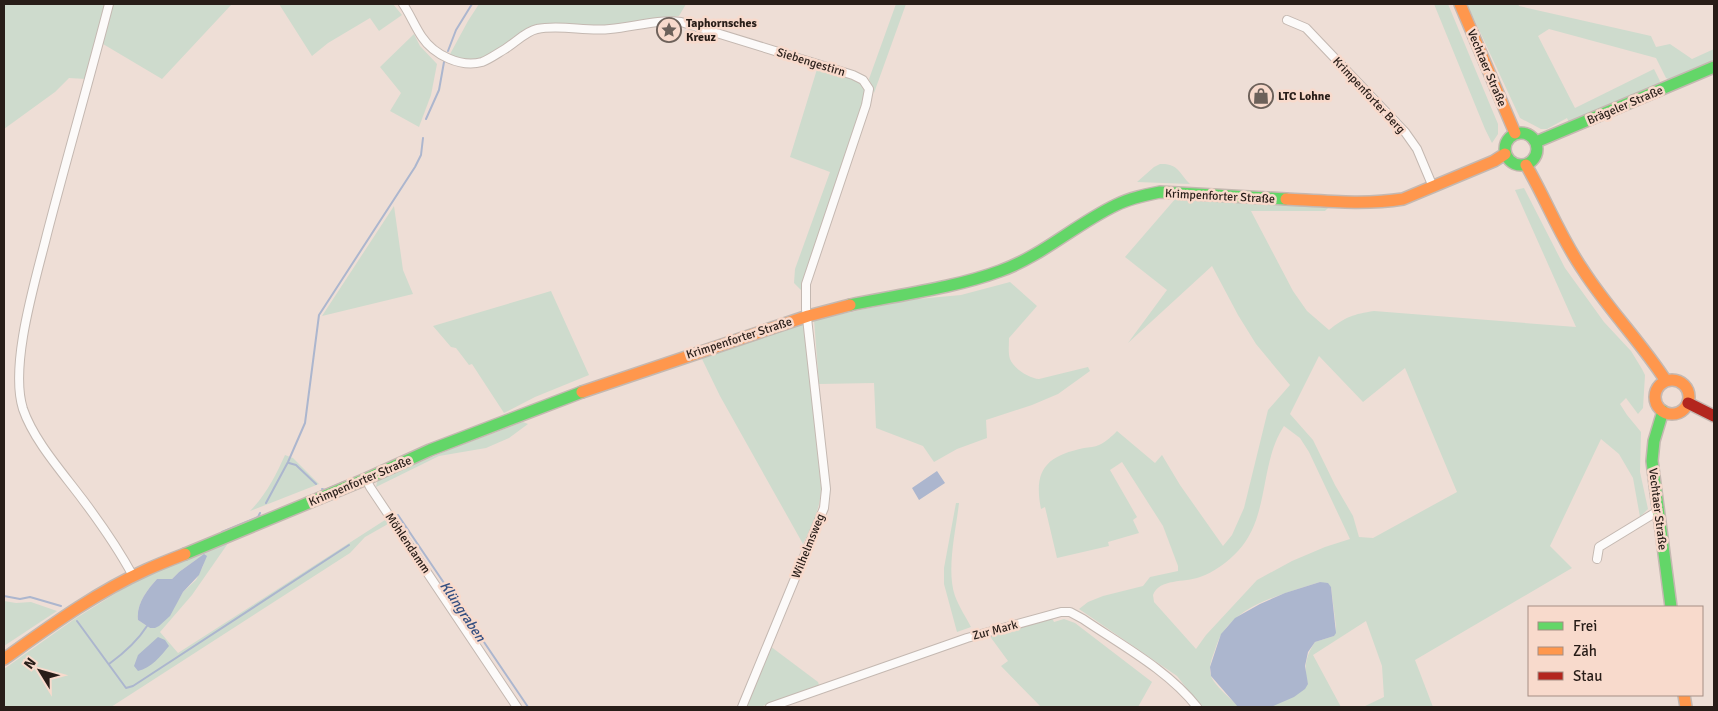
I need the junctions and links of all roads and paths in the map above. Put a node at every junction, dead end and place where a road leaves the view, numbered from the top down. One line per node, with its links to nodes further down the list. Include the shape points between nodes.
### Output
1 (109, 4): 19 (street, via 37,274 19,373 20,396 28,420)
2 (403, 4): 11 (street, Siebengestirn, via 430,47 442,55 469,64 482,62 505,50 535,29 608,30 667,21 682,22 863,80 869,89 868,98 806,284)
3 (1460, 4): 6 (street, Vechtaer Straße)
4 (1287, 20): 10 (street, Krimpenforter Berg, via 1306,28 1405,132 1417,149)
5 (1714, 67): 7 (street, Brägeler Straße)
6 (1515, 133): 7 (street, via 1527,134); 8 (street, via 1506,141)
7 (1536, 142): 9 (street, via 1535,156)
8 (1505, 154): 9 (street, via 1513,164); 10 (street, Krimpenforter Straße)
9 (1526, 165): 12 (street, via 1589,280)
10 (1433, 187): 11 (street, Krimpenforter Straße, via 1403,199 1377,203 1160,192 1140,196 1102,212 1033,255 1000,271)
11 (808, 316): 16 (street, Krimpenforter Straße, via 605,383 430,450); 23 (street, Wilhelmsweg, via 826,498 819,523)
12 (1666, 381): 13 (street, via 1675,380 1684,385 1689,393); 14 (street, via 1658,388 1655,398)
13 (1688, 403): 14 (street, via 1677,413); 15 (street)
14 (1663, 411): 17 (street, Vechtaer Straße, via 1654,440 1652,461)
15 (1714, 416)
16 (366, 479): 19 (street, Krimpenforter Straße); 22 (street, Möhlendamm)
17 (1658, 512): 18 (street, via 1599,547); 20 (street, Vechtaer Straße)
18 (1597, 559)
19 (133, 576): 21 (street, Krimpenforter Straße)
20 (1671, 606)
21 (4, 659)
22 (517, 707)
23 (742, 707)
24 (770, 707): 25 (street, Zur Mark, via 966,638 1070,612 1167,677)
25 (1197, 707)

